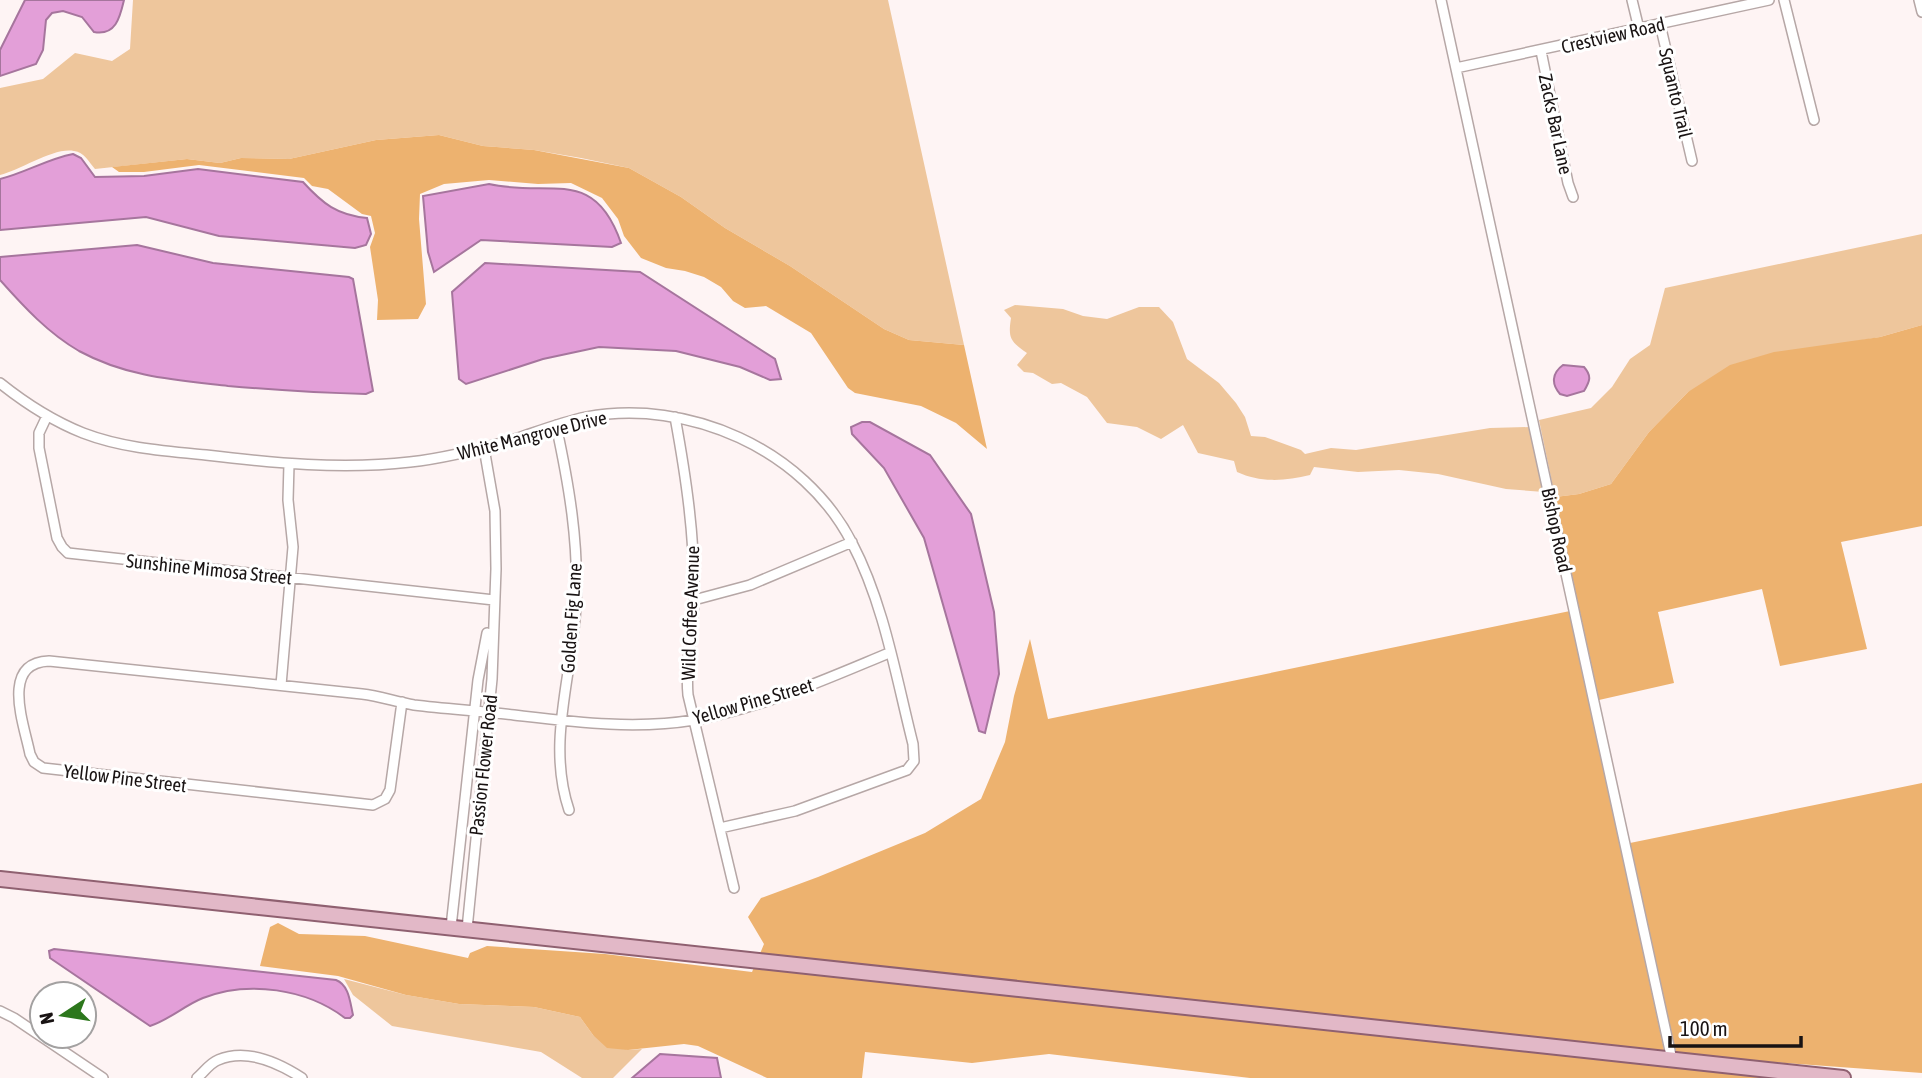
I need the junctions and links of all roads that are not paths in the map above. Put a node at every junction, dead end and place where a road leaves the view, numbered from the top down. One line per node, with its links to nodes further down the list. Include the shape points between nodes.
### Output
1 (1441, 0): 10 (street, Bishop Road)
2 (1632, 0): 8 (street)
3 (1769, 0): 7 (street, Crestview Road)
4 (1784, 0): 11 (street)
5 (1919, 0): 6 (street)
6 (1922, 12)
7 (1660, 24): 8 (street, Crestview Road); 12 (street, Squanto Trail)
8 (1639, 29): 9 (street, Crestview Road)
9 (1541, 51): 10 (street, Crestview Road); 13 (street, Zacks Bar Lane)
10 (1456, 68): 38 (street, Bishop Road)
11 (1814, 120)
12 (1692, 161)
13 (1573, 197)
14 (0, 383): 15 (street, White Mangrove Drive)
15 (47, 416): 19 (street, White Mangrove Drive, via 126,446); 21 (street, Sunshine Mimosa Street, via 39,433 40,456 57,538 68,553)
16 (675, 417): 17 (street, White Mangrove Drive, via 605,415); 20 (street, White Mangrove Drive, via 725,431 770,455 822,500); 23 (street, Wild Coffee Avenue, via 690,508)
17 (556, 425): 18 (street, White Mangrove Drive); 29 (street, Golden Fig Lane, via 576,562 575,624)
18 (484, 448): 19 (street, White Mangrove Drive, via 394,464); 22 (street, Passion Flower Road, via 496,528)
19 (289, 464): 21 (street)
20 (852, 542): 23 (street, via 750,585); 24 (street, White Mangrove Drive)
21 (290, 578): 22 (street, Sunshine Mimosa Street); 25 (street)
22 (494, 600): 27 (street, Passion Flower Road); 28 (street, Passion Flower Road)
23 (694, 600): 30 (street, Wild Coffee Avenue, via 687,677)
24 (890, 653): 30 (street, Yellow Pine Street, via 790,693); 32 (street, White Mangrove Drive, via 913,744 914,761 907,770 794,811)
25 (281, 685): 26 (street, Yellow Pine Street); 26 (street, Yellow Pine Street, via 49,661 20,668 17,692 30,754 40,766 368,805 382,802 390,790)
26 (402, 702): 27 (street, Yellow Pine Street)
27 (474, 711): 28 (street, Yellow Pine Street); 35 (street, Passion Flower Road)
28 (488, 712): 29 (street, Yellow Pine Street); 36 (street, Passion Flower Road)
29 (561, 720): 30 (street, Yellow Pine Street, via 625,724); 31 (street, Golden Fig Lane, via 561,778)
30 (694, 720): 32 (street, Wild Coffee Avenue)
31 (569, 810)
32 (720, 828): 34 (street, Wild Coffee Avenue)
33 (0, 879): 35 (main road)
34 (734, 888)
35 (451, 927): 36 (main road)
36 (467, 929): 38 (main road)
37 (0, 1011): 39 (street)
38 (1672, 1060): 42 (main road)
39 (103, 1078)
40 (197, 1078): 41 (street, via 217,1060 250,1056 285,1066)
41 (302, 1078)
42 (1843, 1078)

